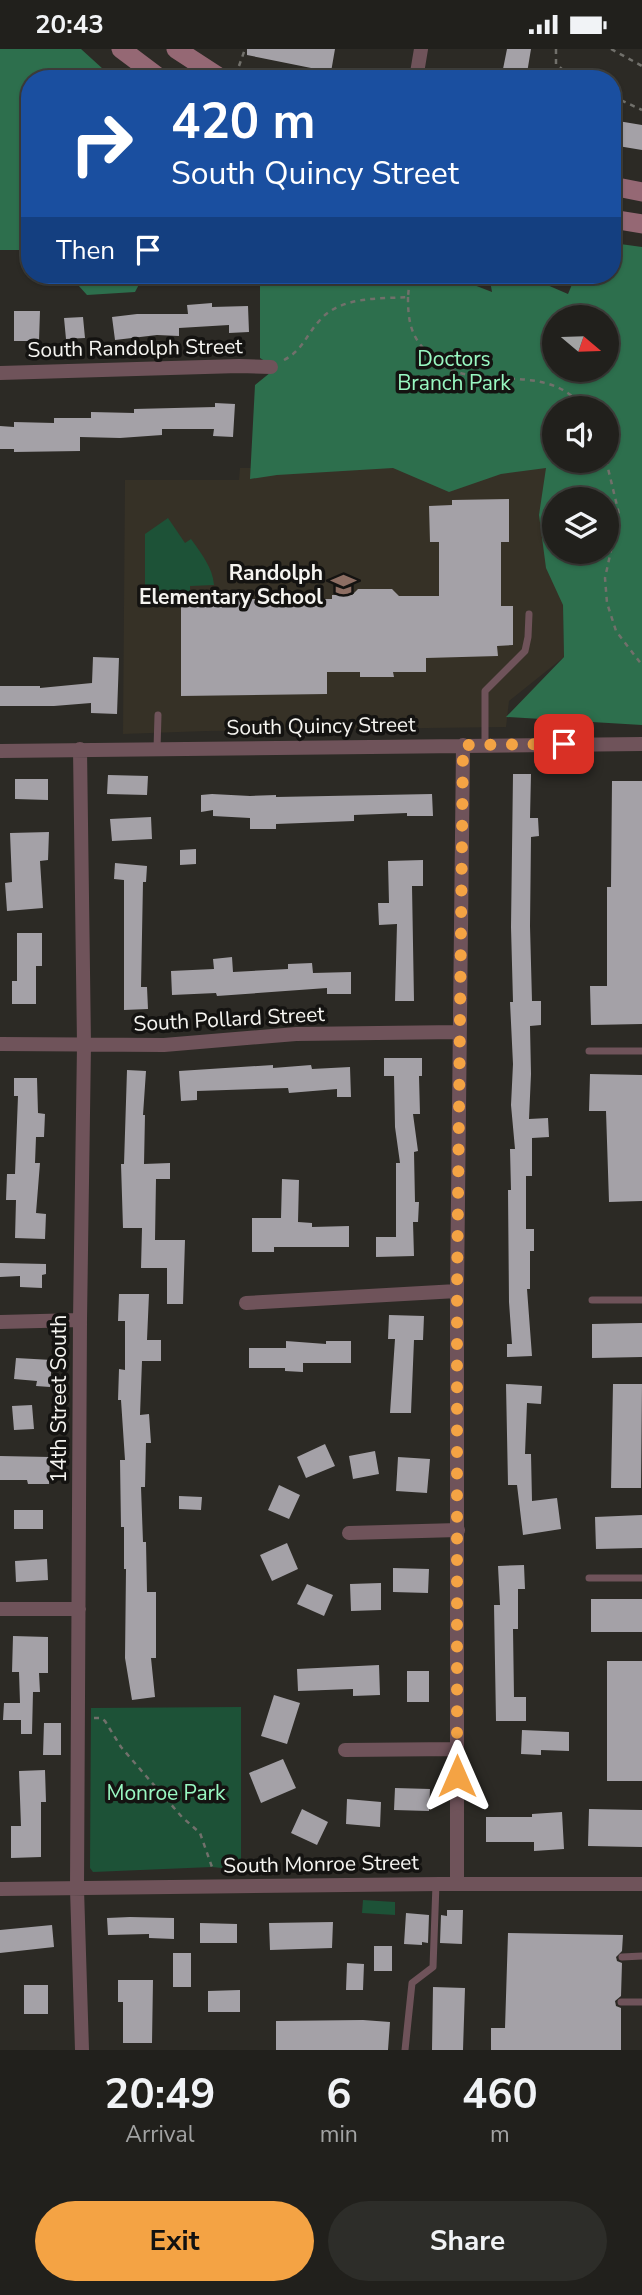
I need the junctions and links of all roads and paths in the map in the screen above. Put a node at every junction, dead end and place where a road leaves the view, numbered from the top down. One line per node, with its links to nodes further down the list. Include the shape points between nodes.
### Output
1 (121, 49): 9 (main road)
2 (176, 49): 10 (main road)
3 (245, 49): 7 (path)
4 (421, 49): 11 (street)
5 (556, 49): 12 (path, via 556,64)
6 (611, 49): 8 (path)
7 (239, 66)
8 (642, 66)
9 (149, 70)
10 (208, 70)
11 (418, 70)
12 (563, 70)
13 (621, 100): 14 (path)
14 (624, 101): 15 (path); 16 (path)
15 (621, 102)
16 (642, 110)
17 (621, 188): 18 (main road)
18 (642, 192)
19 (621, 220): 20 (main road)
20 (642, 224)
21 (409, 284): 22 (path)
22 (408, 297): 23 (path, via 355,301 337,308 320,319 300,351); 25 (path, via 411,329 437,362 456,372 556,387)
23 (271, 367): 24 (street, South Randolph Street)
24 (0, 373)
25 (571, 396)
26 (609, 473): 28 (path, via 619,514 605,578 607,603 617,631)
27 (529, 614): 32 (lane, via 525,651 485,691)
28 (642, 665)
29 (158, 715): 34 (lane)
30 (642, 744): 32 (street, South Quincy Street)
31 (463, 745): 32 (street, South Quincy Street); 34 (street, South Quincy Street); 36 (street)
32 (485, 745)
33 (80, 749): 34 (street, South Quincy Street); 35 (street, South Quincy Street); 38 (street, 14th Street South)
34 (157, 749)
35 (0, 751)
36 (459, 1032): 38 (street, South Pollard Street, via 296,1034 163,1045); 41 (street)
37 (0, 1044): 38 (street, South Pollard Street)
38 (84, 1045): 45 (street, 14th Street South)
39 (590, 1051): 40 (lane)
40 (642, 1051)
41 (457, 1291): 44 (street); 47 (street)
42 (592, 1300): 43 (lane)
43 (642, 1300)
44 (246, 1303)
45 (80, 1320): 46 (street); 52 (street, 14th Street South)
46 (0, 1322)
47 (457, 1530): 48 (street); 54 (street)
48 (349, 1533)
49 (589, 1578): 50 (lane)
50 (642, 1578)
51 (0, 1609): 52 (street)
52 (79, 1609): 61 (street, 14th Street South)
53 (91, 1718): 56 (path, via 105,1721 121,1747 200,1833)
54 (457, 1749): 55 (street); 58 (street)
55 (345, 1750)
56 (212, 1867)
57 (436, 1884): 58 (street, South Monroe Street); 61 (street, South Monroe Street); 67 (lane, via 433,1967 412,1983)
58 (457, 1884): 59 (street, South Monroe Street)
59 (642, 1884)
60 (0, 1889): 61 (street, South Monroe Street)
61 (77, 1889): 66 (street, 14th Street South)
62 (622, 1957): 63 (lane)
63 (642, 1957)
64 (621, 2002): 65 (lane)
65 (642, 2003)
66 (82, 2050)
67 (405, 2050)

